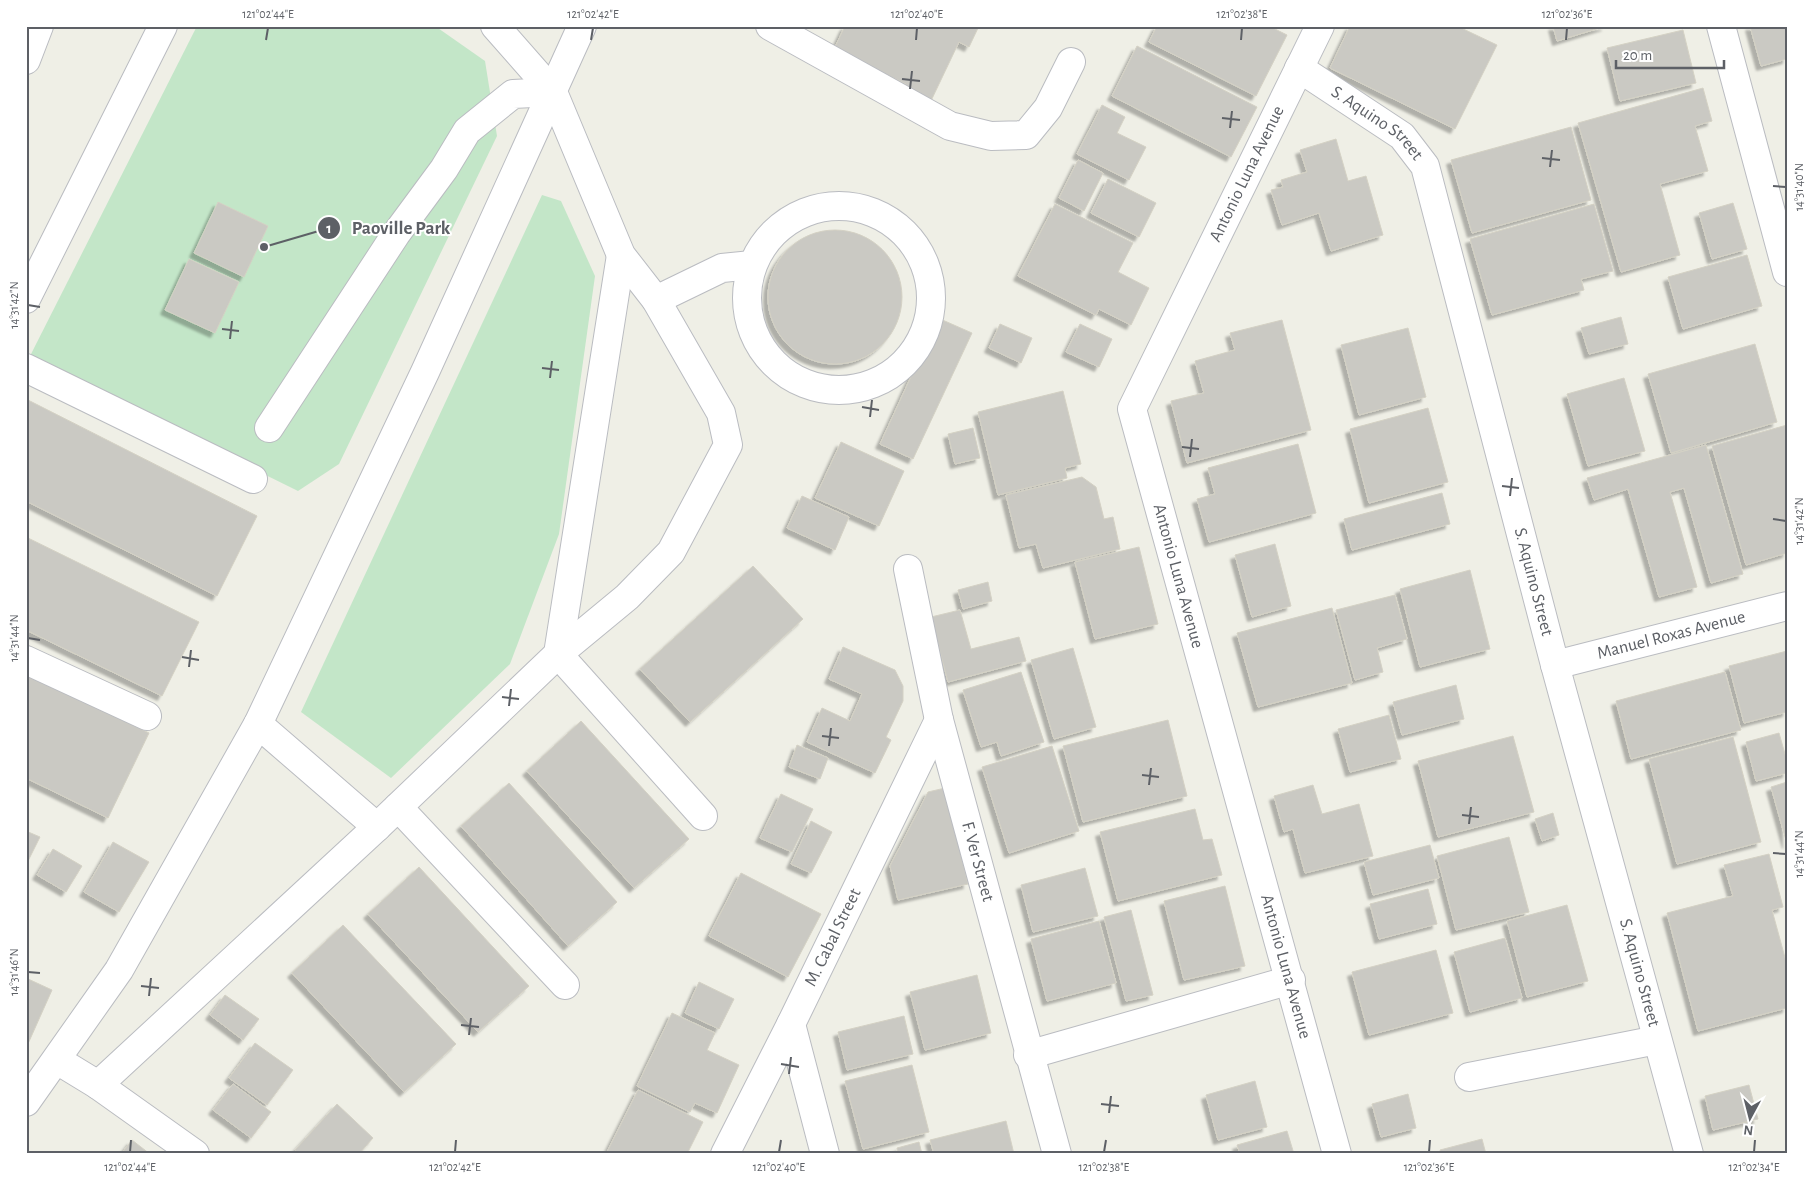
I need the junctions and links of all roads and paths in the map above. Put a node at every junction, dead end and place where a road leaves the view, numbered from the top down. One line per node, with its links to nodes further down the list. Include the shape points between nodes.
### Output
1 (39, 26): 8 (street)
2 (163, 26): 15 (street)
3 (494, 26): 11 (street)
4 (582, 26): 11 (street)
5 (770, 26): 9 (street, via 950,126 991,136 1026,134 1048,108)
6 (1320, 26): 10 (street, Antonio Luna Avenue)
7 (1721, 26): 14 (street)
8 (26, 60)
9 (1071, 62)
10 (1299, 68): 24 (street, S. Aquino Street, via 1402,136 1425,166); 31 (street, Antonio Luna Avenue, via 1132,409)
11 (553, 92): 12 (street); 18 (street, via 513,94 467,131); 27 (street)
12 (621, 255): 16 (street); 22 (street)
13 (752, 265): 13 (street, via 747,287 752,331 763,351 778,367 817,387 839,390 862,387 883,379 916,350 926,330 931,308 926,264 915,244 881,215 838,205 816,208 795,216 762,246); 16 (street, via 722,268)
14 (1787, 272)
15 (26, 299)
16 (656, 300): 22 (street, via 721,413 728,445 671,552 627,598)
17 (26, 368): 19 (street)
18 (269, 428)
19 (252, 479)
20 (908, 569): 26 (street, F. Ver Street)
21 (1787, 606): 24 (street, Manuel Roxas Avenue)
22 (558, 654): 28 (street); 29 (street)
23 (26, 660): 25 (street)
24 (1555, 665): 34 (street, S. Aquino Street)
25 (147, 716)
26 (939, 720): 33 (street, M. Cabal Street); 35 (street, F. Ver Street)
27 (258, 724): 30 (street); 36 (street, via 119,970)
28 (398, 807): 30 (street); 32 (street)
29 (704, 816)
30 (377, 827): 38 (street)
31 (1291, 980): 35 (street); 44 (street, Antonio Luna Avenue)
32 (565, 985)
33 (791, 1024): 41 (street, M. Cabal Street); 42 (street)
34 (1658, 1040): 37 (street); 45 (street, S. Aquino Street)
35 (1028, 1055): 43 (street, F. Ver Street)
36 (57, 1060): 38 (street); 39 (street)
37 (1470, 1077)
38 (98, 1085): 40 (street)
39 (26, 1102)
40 (195, 1154)
41 (725, 1154)
42 (825, 1154)
43 (1057, 1154)
44 (1337, 1154)
45 (1689, 1154)

